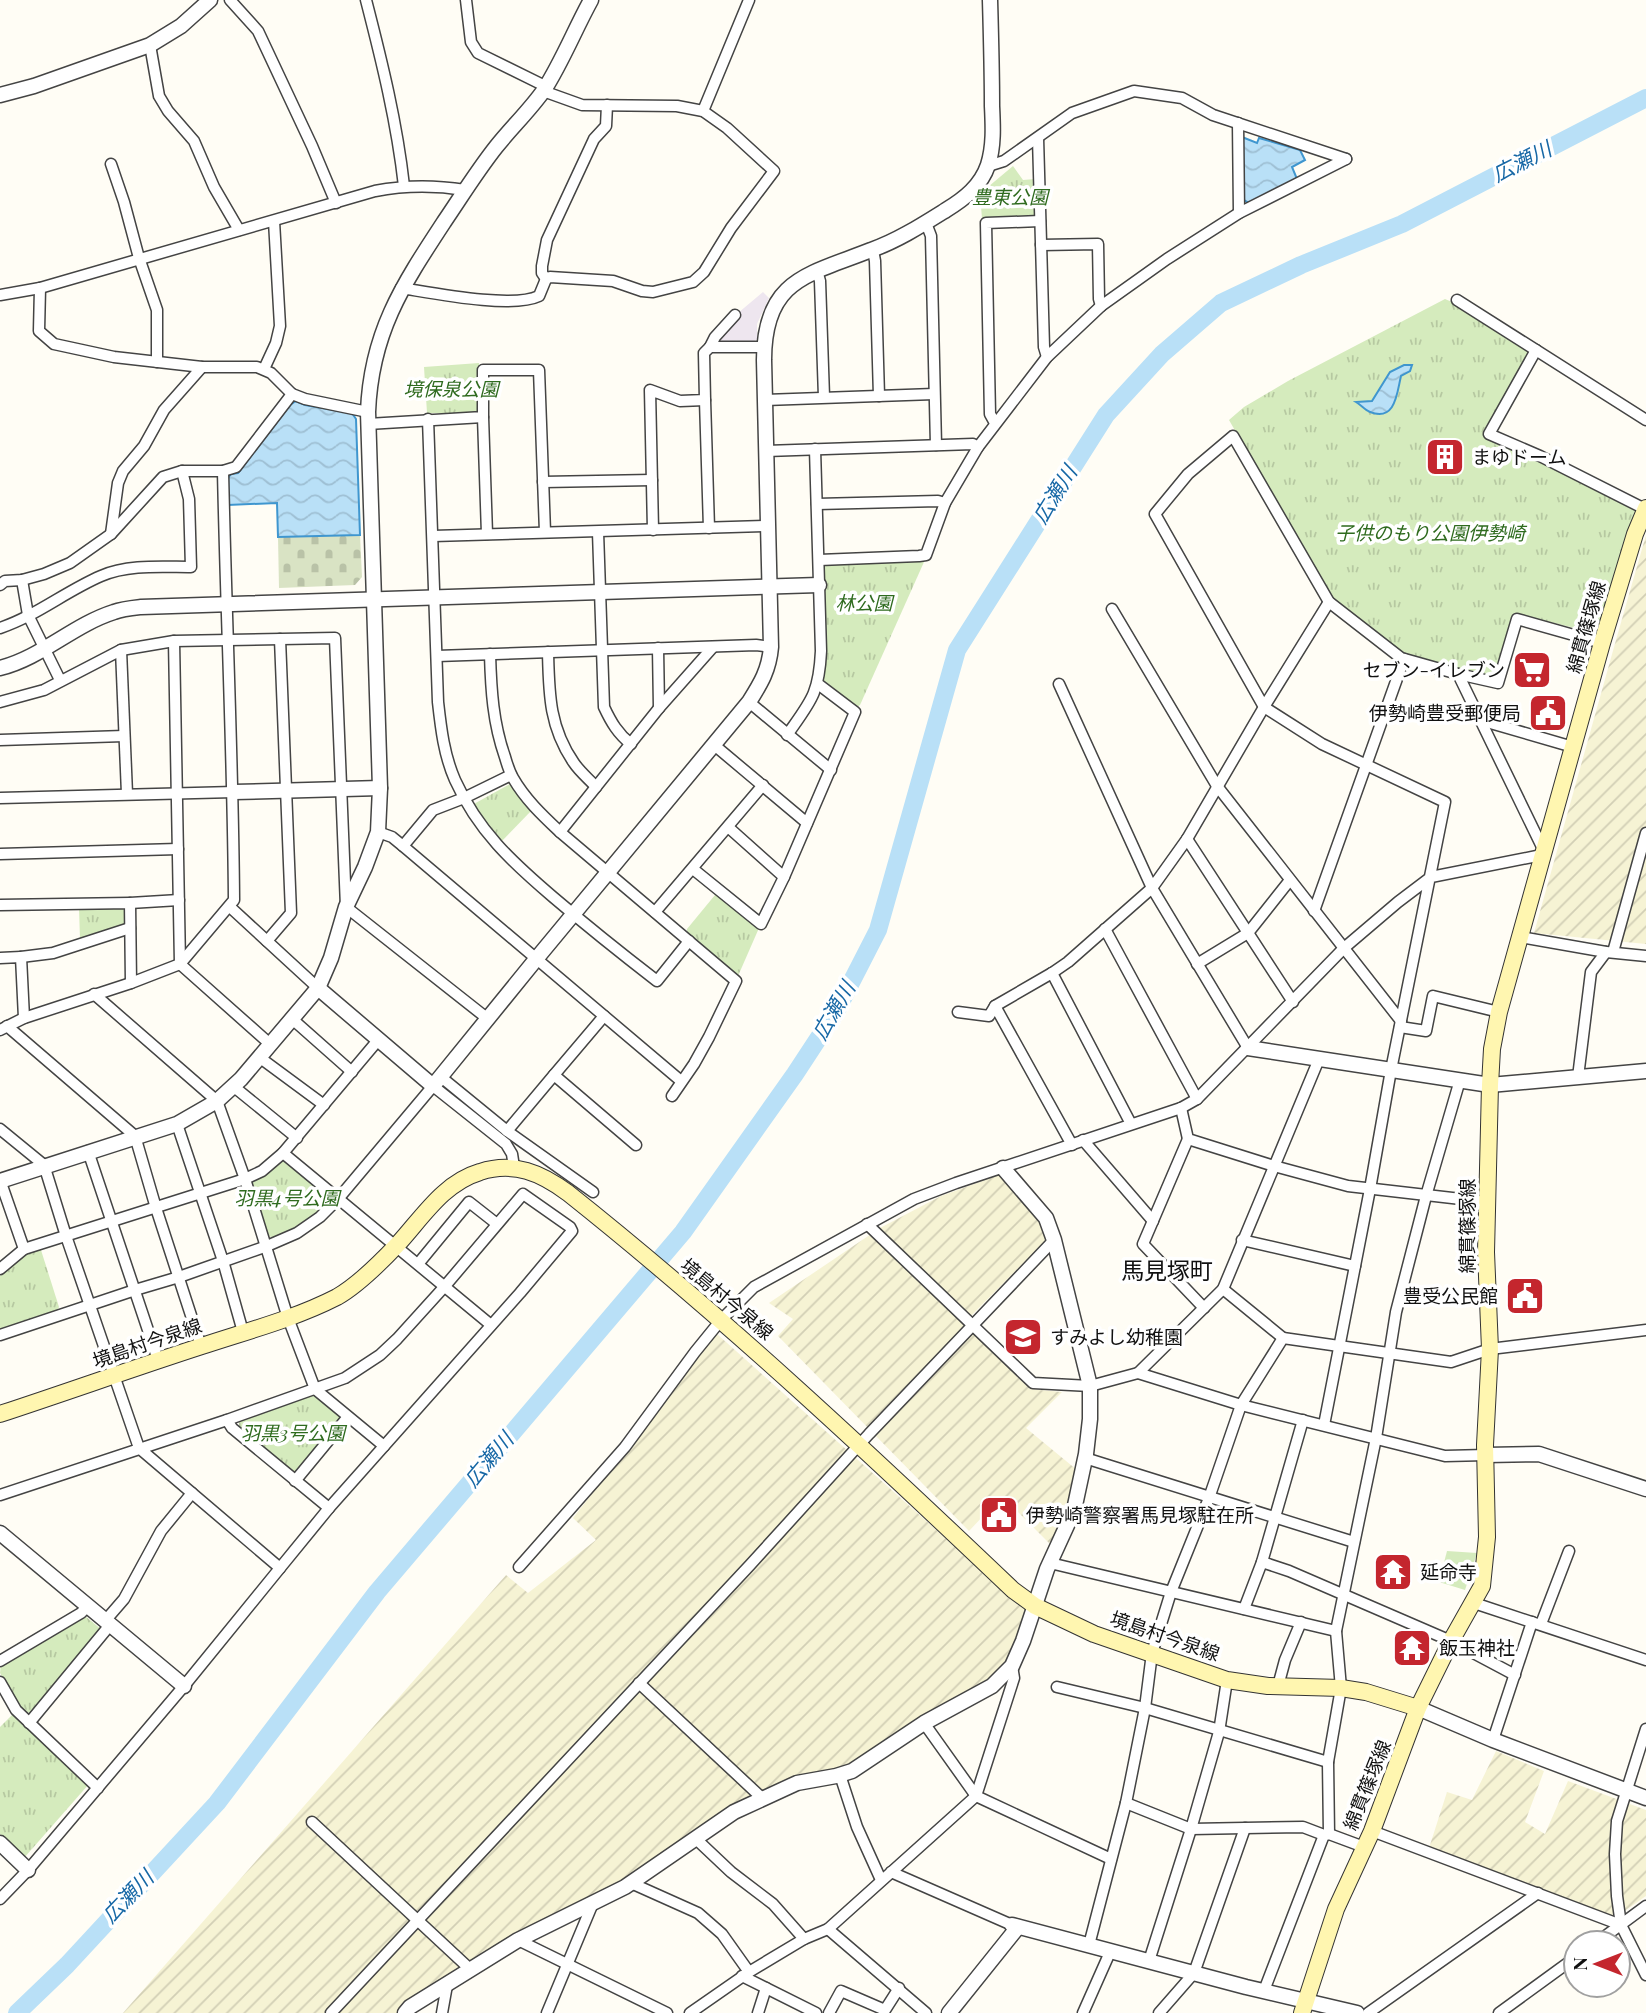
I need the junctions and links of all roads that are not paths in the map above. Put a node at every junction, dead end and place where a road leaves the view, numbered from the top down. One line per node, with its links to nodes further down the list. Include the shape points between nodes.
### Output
1 (210, 0): 8 (street)
2 (230, 0): 19 (street, via 258,31)
3 (366, 0): 17 (street, via 397,131)
4 (466, 0): 9 (street, via 471,41 478,53)
5 (591, 0): 9 (street)
6 (749, 0): 12 (street)
7 (990, 0): 16 (street, via 993,142)
8 (150, 45): 10 (street); 24 (street, via 159,96 194,141)
9 (544, 88): 11 (street, via 582,105); 18 (street)
10 (0, 95)
11 (607, 105): 12 (street); 29 (street, via 606,126 594,139 547,240 542,266)
12 (703, 111): 29 (street, via 774,171 697,280 653,292 613,281)
13 (1238, 123): 14 (street, via 1182,98 1134,91 1072,113); 20 (street); 20 (street, via 1346,159)
14 (1038, 138): 16 (street); 22 (street)
15 (111, 164): 27 (street)
16 (988, 166): 23 (street, via 964,199)
17 (404, 186): 18 (street); 19 (street)
18 (465, 190): 31 (street)
19 (336, 204): 21 (street)
20 (1239, 213): 34 (street)
21 (274, 221): 24 (street); 42 (street, via 281,326)
22 (1040, 221): 25 (street); 53 (street, via 986,223 990,414)
23 (926, 223): 26 (street); 44 (street, via 931,236)
24 (239, 230): 27 (street)
25 (1041, 245): 34 (street, via 1098,244); 39 (street)
26 (873, 250): 28 (street); 45 (street)
27 (139, 258): 30 (street); 40 (street, via 157,310)
28 (817, 271): 36 (street, via 794,282 778,299 766,324); 46 (street)
29 (546, 279): 31 (street, via 539,296 520,300 484,300)
30 (40, 288): 32 (street); 40 (street, via 39,331 54,344)
31 (401, 288): 50 (street, via 374,358)
32 (0, 295)
33 (1457, 300): 38 (street)
34 (1101, 306): 39 (street)
35 (735, 315): 37 (street)
36 (764, 347): 37 (street); 48 (street)
37 (710, 348): 47 (street, via 704,353)
38 (1536, 350): 52 (street); 64 (street, via 1489,434)
39 (1047, 357): 53 (street)
40 (158, 362): 41 (street)
41 (202, 368): 42 (street); 70 (street, via 164,411 123,471)
42 (264, 369): 43 (street)
43 (292, 394): 50 (street); 59 (street, via 236,467)
44 (934, 394): 45 (street); 54 (street)
45 (879, 396): 46 (street)
46 (824, 397): 48 (street)
47 (705, 400): 60 (street, via 680,401 650,390); 66 (street)
48 (765, 400): 57 (street)
49 (483, 417): 51 (street); 61 (street, via 483,370 539,370); 71 (street)
50 (368, 418): 51 (street); 80 (street)
51 (428, 419): 72 (street)
52 (1646, 420)
53 (995, 423): 55 (street)
54 (936, 445): 55 (street); 56 (street)
55 (978, 447): 62 (street)
56 (815, 449): 57 (street); 63 (street)
57 (766, 451): 65 (street)
58 (182, 471): 59 (street); 70 (street, via 163,477); 84 (street, via 189,499 191,566 103,575)
59 (223, 471): 82 (street)
60 (652, 480): 61 (street); 67 (street)
61 (543, 482): 69 (street)
62 (945, 503): 63 (street); 73 (street, via 926,555)
63 (817, 504): 73 (street)
64 (1646, 509): 89 (main road, 綿貫篠塚線, via 1634,534)
65 (768, 526): 66 (street); 76 (street)
66 (709, 528): 67 (street)
67 (653, 530): 68 (street)
68 (598, 532): 69 (street); 78 (street)
69 (545, 533): 71 (street)
70 (111, 534): 74 (street, via 70,563)
71 (487, 534): 72 (street)
72 (433, 536): 79 (street)
73 (819, 560): 77 (street)
74 (22, 580): 75 (street); 84 (street)
75 (0, 585)
76 (771, 585): 77 (street); 78 (street); 91 (street)
77 (819, 585): 103 (street)
78 (600, 591): 79 (street); 95 (street)
79 (435, 596): 80 (street); 98 (street)
80 (373, 599): 82 (street); 123 (street)
81 (1329, 602): 99 (street); 107 (street); 107 (street, via 1233,436 1188,474 1155,514)
82 (226, 603): 87 (street); 92 (street, via 114,612)
83 (1112, 609): 120 (street)
84 (28, 615): 85 (street); 92 (street)
85 (0, 628)
86 (279, 639): 87 (street); 122 (street, via 335,638); 124 (street)
87 (228, 640): 88 (street); 125 (street)
88 (174, 641): 94 (street); 126 (street)
89 (1602, 643): 101 (street, via 1517,619 1498,683); 115 (main road, 綿貫篠塚線)
90 (712, 647): 91 (street); 93 (street); 108 (street)
91 (771, 647): 106 (street, via 770,664)
92 (44, 648): 100 (street); 102 (street)
93 (657, 648): 95 (street); 108 (street)
94 (121, 650): 102 (street); 111 (street)
95 (603, 650): 96 (street); 113 (street, via 604,707 615,729)
96 (548, 652): 97 (street); 121 (street, via 550,702 557,733 574,764)
97 (490, 654): 98 (street); 118 (street, via 497,733)
98 (437, 656): 129 (street, via 442,740)
99 (1404, 659): 101 (street); 116 (street)
100 (0, 667)
101 (1458, 674): 109 (street)
102 (60, 680): 105 (street, via 44,690)
103 (818, 684): 110 (street); 117 (street, via 855,712)
104 (1059, 684): 145 (street)
105 (0, 702)
106 (749, 702): 110 (street); 114 (street)
107 (1264, 707): 116 (street); 120 (street)
108 (659, 708): 113 (street)
109 (1480, 720): 115 (street); 138 (street)
110 (787, 735): 117 (street)
111 (124, 736): 112 (street); 127 (street)
112 (0, 740)
113 (631, 744): 121 (street)
114 (713, 744): 119 (street); 141 (street)
115 (1573, 747): 138 (main road, 綿貫篠塚線)
116 (1365, 765): 143 (street, via 1445,802); 151 (street)
117 (831, 770): 130 (street)
118 (511, 775): 129 (street); 133 (street)
119 (763, 785): 130 (street); 131 (street)
120 (1217, 786): 135 (street); 144 (street)
121 (596, 787): 133 (street)
122 (340, 788): 123 (street); 124 (street); 150 (street)
123 (380, 788): 132 (street)
124 (287, 790): 125 (street); 158 (street, via 291,913)
125 (233, 792): 126 (street); 149 (street, via 234,901)
126 (178, 793): 127 (street); 137 (street)
127 (127, 794): 128 (street)
128 (0, 798)
129 (464, 798): 136 (street, via 433,810); 153 (street, via 503,853)
130 (807, 823): 142 (street)
131 (728, 827): 140 (street); 142 (street)
132 (378, 832): 136 (street); 150 (street)
133 (560, 832): 141 (street)
134 (1646, 834): 161 (street)
135 (1187, 839): 145 (street); 156 (street)
136 (403, 846): 165 (street)
137 (178, 849): 139 (street); 146 (street)
138 (1544, 851): 143 (street); 157 (main road, 綿貫篠塚線)
139 (0, 854)
140 (693, 869): 142 (street, via 761,925); 152 (street)
141 (607, 872): 152 (street); 153 (street)
142 (784, 877)
143 (1432, 877): 160 (street); 180 (street)
144 (1290, 880): 151 (street); 156 (street)
145 (1152, 888): 155 (street); 167 (street)
146 (179, 900): 147 (street); 166 (street)
147 (130, 903): 148 (street); 154 (street)
148 (0, 905)
149 (230, 907): 158 (street); 166 (street)
150 (346, 907): 170 (street); 179 (street)
151 (1314, 911): 160 (street)
152 (656, 912): 159 (street)
153 (573, 915): 159 (street, via 657,981); 165 (street)
154 (130, 928): 163 (street, via 53,953); 169 (street)
155 (1105, 929): 168 (street); 198 (street)
156 (1248, 933): 167 (street); 172 (street)
157 (1520, 937): 161 (street); 175 (main road, 綿貫篠塚線)
158 (267, 941): 170 (street)
159 (689, 941): 193 (street, via 736,981)
160 (1344, 948): 172 (street); 180 (street)
161 (1609, 952): 162 (street); 191 (street, via 1591,972)
162 (1646, 956)
163 (21, 957): 164 (street); 177 (street)
164 (0, 958)
165 (537, 958): 176 (street); 179 (street)
166 (180, 964): 169 (street); 183 (street)
167 (1197, 964): 184 (street)
168 (1052, 973): 173 (street); 203 (street)
169 (131, 983): 171 (street)
170 (318, 988): 178 (street); 182 (street)
171 (94, 995): 177 (street); 199 (street)
172 (1293, 1002): 184 (street)
173 (995, 1006): 174 (street, via 989,1016); 210 (street)
174 (958, 1012)
175 (1499, 1012): 180 (street, via 1433,996 1426,1031); 195 (main road, 綿貫篠塚線)
176 (604, 1016): 190 (street); 193 (street)
177 (24, 1018): 181 (street)
178 (291, 1018): 183 (street); 189 (street)
179 (488, 1019): 194 (street)
180 (1401, 1024): 187 (street)
181 (4, 1028): 206 (street)
182 (379, 1039): 189 (street); 194 (street)
183 (270, 1044): 185 (street)
184 (1248, 1048): 186 (street); 198 (street)
185 (259, 1057): 196 (street); 200 (street)
186 (1320, 1059): 187 (street); 215 (street)
187 (1391, 1070): 192 (street); 220 (street)
188 (1646, 1071): 191 (street)
189 (352, 1072): 200 (street)
190 (554, 1075): 205 (street); 211 (street)
191 (1578, 1077): 195 (street)
192 (1460, 1080): 195 (street); 223 (street)
193 (681, 1081): 197 (street)
194 (437, 1082): 205 (street); 216 (street, via 506,1144); 224 (street)
195 (1490, 1085): 225 (main road, 綿貫篠塚線)
196 (233, 1086): 199 (street); 207 (street)
197 (671, 1096)
198 (1197, 1100): 201 (street)
199 (217, 1101): 202 (street); 218 (street)
200 (324, 1105): 207 (street)
201 (1181, 1108): 203 (street); 208 (street)
202 (177, 1124): 206 (street); 222 (street)
203 (1131, 1124): 209 (street)
204 (0, 1129): 214 (street)
205 (507, 1131): 221 (street)
206 (135, 1136): 212 (street); 226 (street)
207 (297, 1138): 213 (street)
208 (1188, 1139): 215 (street); 227 (street)
209 (1083, 1140): 210 (street); 227 (street)
210 (1072, 1144): 217 (street)
211 (636, 1145)
212 (88, 1151): 214 (street); 228 (street)
213 (284, 1153): 218 (street); 224 (street)
214 (44, 1165): 219 (street); 231 (street)
215 (1274, 1166): 220 (street); 233 (street)
216 (514, 1167): 235 (main road, 境島村今泉線, via 486,1170 460,1180); 247 (main road, 境島村今泉線, via 548,1179 569,1193)
217 (1003, 1168): 230 (street, via 914,1199); 232 (street, via 1046,1218)
218 (246, 1179): 222 (street); 234 (street)
219 (0, 1180): 236 (street)
220 (1370, 1189): 223 (street); 239 (street)
221 (593, 1192)
222 (200, 1194): 226 (street); 237 (street)
223 (1426, 1196): 225 (street); 258 (street, via 1396,1312)
224 (338, 1199): 234 (street, via 306,1227); 235 (street)
225 (1487, 1202): 257 (main road, 綿貫篠塚線)
226 (156, 1208): 228 (street); 241 (street)
227 (1153, 1221): 246 (street, via 1143,1244)
228 (111, 1222): 231 (street); 244 (street)
229 (497, 1224): 238 (street, via 469,1202); 242 (street); 250 (street, via 523,1194 572,1231)
230 (867, 1224): 247 (street, via 754,1287); 249 (street)
231 (66, 1236): 236 (street); 245 (street)
232 (1054, 1240): 249 (street); 262 (street)
233 (1242, 1240): 239 (street); 243 (street)
234 (267, 1246): 237 (street); 248 (street)
235 (396, 1246): 238 (street); 248 (main road, 境島村今泉線, via 339,1296)
236 (24, 1249): 240 (street)
237 (223, 1261): 241 (street); 252 (street)
238 (418, 1264): 242 (street)
239 (1355, 1266): 256 (street)
240 (0, 1269)
241 (179, 1277): 244 (street); 255 (street)
242 (445, 1286): 250 (street); 263 (street, via 380,1355 345,1378)
243 (1223, 1289): 246 (street); 254 (street)
244 (135, 1290): 245 (street); 259 (street)
245 (91, 1305): 253 (street); 261 (street)
246 (1204, 1308): 260 (street)
247 (718, 1317): 271 (main road, 境島村今泉線); 289 (street, via 625,1447)
248 (288, 1318): 252 (main road, 境島村今泉線); 263 (street)
249 (972, 1324): 262 (street, via 1033,1383); 271 (street)
250 (491, 1325): 272 (street)
251 (1646, 1330): 257 (street)
252 (243, 1332): 255 (main road, 境島村今泉線)
253 (0, 1335)
254 (1283, 1338): 256 (street); 264 (street)
255 (201, 1346): 259 (main road, 境島村今泉線)
256 (1339, 1346): 258 (street); 269 (street)
257 (1490, 1349): 258 (street, via 1451,1362); 274 (main road, 綿貫篠塚線)
258 (1391, 1353): 270 (street)
259 (158, 1360): 261 (main road, 境島村今泉線)
260 (1138, 1373): 262 (street); 264 (street)
261 (115, 1376): 265 (main road, 境島村今泉線); 273 (street)
262 (1090, 1386): 275 (street)
263 (314, 1390): 266 (street); 267 (street)
264 (1241, 1405): 268 (street); 280 (street)
265 (0, 1414)
266 (347, 1418): 272 (street); 276 (street)
267 (227, 1420): 273 (street); 276 (street)
268 (1303, 1420): 269 (street); 282 (street)
269 (1324, 1425): 270 (street)
270 (1377, 1438): 274 (street, via 1445,1456); 284 (street)
271 (859, 1444): 294 (main road, 境島村今泉線); 308 (street)
272 (384, 1447): 281 (street)
273 (139, 1448): 278 (street); 279 (street)
274 (1486, 1455): 277 (street, via 1539,1454); 292 (main road, 綿貫篠塚線, via 1487,1537 1482,1586)
275 (1085, 1458): 280 (street); 287 (street, via 1074,1510)
276 (295, 1481): 281 (street)
277 (1646, 1489)
278 (192, 1493): 288 (street); 297 (street, via 161,1531)
279 (0, 1495)
280 (1209, 1497): 282 (street); 290 (street)
281 (329, 1508): 288 (street)
282 (1275, 1517): 284 (street); 286 (street)
283 (0, 1533): 293 (street)
284 (1354, 1542): 291 (street)
285 (1569, 1551): 298 (street)
286 (1262, 1562): 291 (street); 295 (street)
287 (1049, 1563): 290 (street); 294 (street)
288 (280, 1567): 309 (street)
289 (519, 1567)
290 (1171, 1592): 295 (street); 301 (street)
291 (1343, 1594): 299 (street); 300 (street)
292 (1474, 1603): 298 (street); 300 (main road, 綿貫篠塚線)
293 (88, 1606): 297 (street); 303 (street)
294 (1035, 1606): 301 (main road, 境島村今泉線, via 1094,1634); 304 (street)
295 (1244, 1609): 296 (street)
296 (1301, 1622): 299 (street); 310 (street)
297 (108, 1623): 309 (street); 315 (street)
298 (1537, 1623): 302 (street); 305 (street)
299 (1336, 1630): 312 (street)
300 (1451, 1641): 305 (street); 313 (main road, 綿貫篠塚線)
301 (1152, 1653): 306 (main road, 境島村今泉線); 314 (street)
302 (1646, 1660)
303 (0, 1661)
304 (1012, 1666): 316 (street, via 992,1686); 324 (street, via 1014,1678)
305 (1515, 1675): 319 (street)
306 (1227, 1680): 310 (main road, 境島村今泉線); 318 (street)
307 (0, 1682): 315 (street)
308 (639, 1683): 325 (street); 345 (street)
309 (184, 1686): 322 (street)
310 (1278, 1686): 312 (main road, 境島村今泉線)
311 (1057, 1688): 314 (street)
312 (1341, 1688): 313 (main road, 境島村今泉線); 320 (street)
313 (1418, 1708): 319 (street); 331 (main road, 綿貫篠塚線)
314 (1145, 1709): 318 (street); 327 (street)
315 (29, 1723): 322 (street)
316 (924, 1723): 321 (street); 324 (street)
317 (1646, 1729): 323 (street)
318 (1219, 1732): 320 (street); 330 (street)
319 (1493, 1740): 323 (street)
320 (1328, 1762): 332 (street)
321 (841, 1775): 325 (street, via 797,1783); 339 (street, via 857,1827)
322 (97, 1788): 337 (street)
323 (1626, 1790): 326 (street); 346 (street, via 1617,1821 1615,1854)
324 (976, 1796): 336 (street); 338 (street)
325 (762, 1798): 333 (street)
326 (1646, 1798)
327 (1126, 1803): 330 (street); 336 (street)
328 (312, 1822): 345 (street)
329 (1245, 1828): 330 (street); 332 (street, via 1303,1826); 358 (street)
330 (1191, 1829): 354 (street)
331 (1372, 1831): 335 (main road, 綿貫篠塚線); 341 (street)
332 (1326, 1834): 335 (street); 364 (street)
333 (695, 1839): 340 (street); 350 (street, via 773,1903)
334 (0, 1843): 337 (street)
335 (1364, 1847): 365 (main road, 綿貫篠塚線, via 1336,1909)
336 (1111, 1859): 352 (street)
337 (28, 1870): 342 (street)
338 (891, 1872): 339 (street); 347 (street)
339 (881, 1880): 348 (street)
340 (631, 1883): 343 (street); 359 (street, via 698,1913 722,1934)
341 (1538, 1893): 346 (street); 380 (street)
342 (0, 1899)
343 (593, 1903): 351 (street); 355 (street)
344 (1646, 1906): 346 (street)
345 (418, 1921): 357 (street); 366 (street)
346 (1621, 1925): 349 (street); 360 (street)
347 (1015, 1926): 352 (street); 376 (street)
348 (828, 1929): 350 (street); 363 (street)
349 (1615, 1929)
350 (804, 1939): 359 (street)
351 (518, 1940): 355 (street); 357 (street)
352 (1089, 1945): 353 (street)
353 (1111, 1950): 354 (street); 377 (street)
354 (1149, 1961): 358 (street)
355 (568, 1964): 369 (street); 370 (street)
356 (1562, 1967): 381 (street)
357 (471, 1970): 361 (street)
358 (1194, 1973): 365 (street); 378 (street)
359 (746, 1974): 362 (street); 371 (street)
360 (1646, 1975)
361 (447, 1985): 367 (street); 368 (street)
362 (766, 1988): 372 (street); 373 (street)
363 (899, 1988): 374 (street, via 885,2010 841,1991); 375 (street)
364 (1265, 1988)
365 (1305, 2007): 379 (street)
366 (331, 2013)
367 (405, 2013)
368 (442, 2013)
369 (547, 2013)
370 (667, 2013)
371 (690, 2013)
372 (758, 2013)
373 (816, 2013)
374 (829, 2013)
375 (926, 2013)
376 (949, 2013)
377 (1083, 2013)
378 (1159, 2013)
379 (1357, 2013)
380 (1368, 2013)
381 (1499, 2013)

